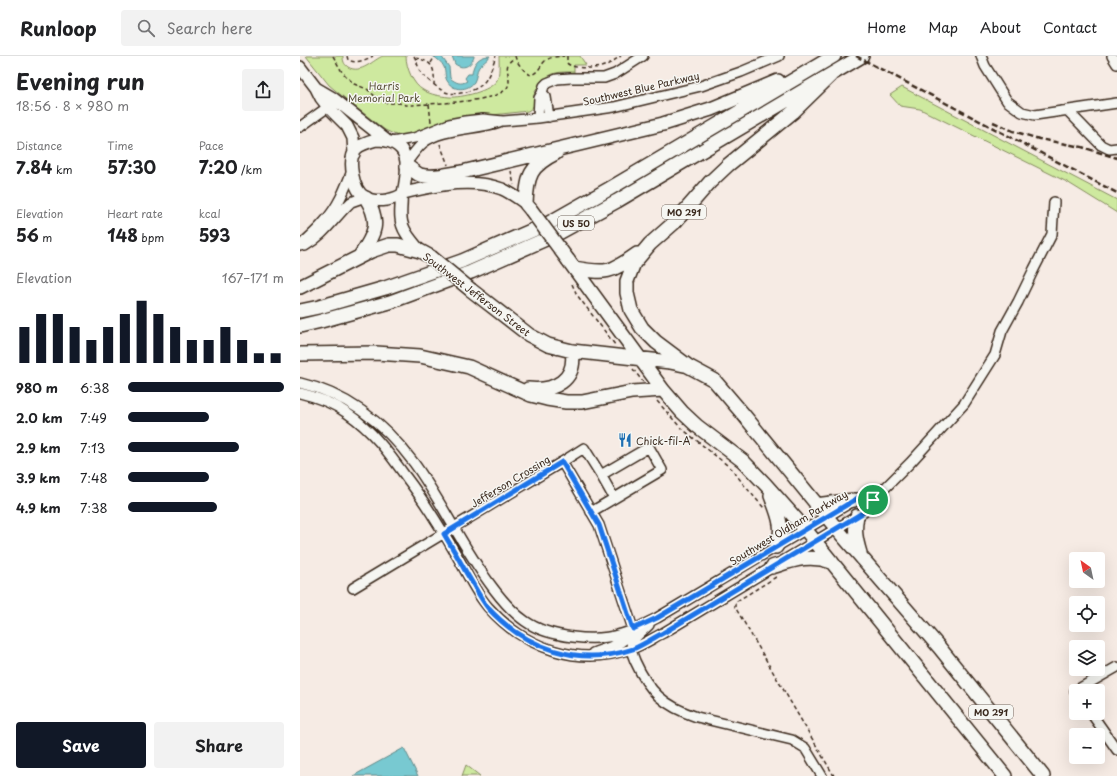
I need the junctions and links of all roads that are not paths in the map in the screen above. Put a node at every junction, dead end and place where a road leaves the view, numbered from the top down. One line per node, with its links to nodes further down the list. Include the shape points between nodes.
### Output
1 (643, 56): 12 (street, via 604,78 557,79 544,86)
2 (778, 56): 16 (street, Southwest Blue Parkway, via 701,86 614,107)
3 (834, 56): 7 (highway, US 50)
4 (862, 56): 10 (highway, US 50)
5 (981, 56): 15 (street, via 1006,101 1012,106 1035,115)
6 (1112, 56): 8 (street)
7 (821, 64): 21 (highway, via 711,109 663,124); 36 (highway, US 50, via 549,223 462,261 385,288)
8 (1117, 64)
9 (301, 72): 11 (main road)
10 (831, 75): 30 (highway, MO 291, via 793,112 728,165 675,222); 37 (highway, US 50, via 555,235 470,272 390,302)
11 (316, 88): 14 (main road); 20 (main road)
12 (542, 93): 16 (street, via 546,96); 17 (street, via 538,98)
13 (1117, 103): 15 (street)
14 (328, 108): 19 (street); 23 (main road, via 344,121 350,131)
15 (1067, 110): 22 (street, via 1101,145 1109,149)
16 (549, 117): 17 (street, Southwest Blue Parkway)
17 (538, 118): 18 (street, Southwest Blue Parkway)
18 (503, 121): 20 (street, Southwest Blue Parkway, via 482,119 448,124 414,138); 24 (street, Southwest Blue Parkway, via 432,138 418,148)
19 (300, 127)
20 (389, 141): 23 (main road, via 369,142 362,145); 24 (main road, via 404,154)
21 (566, 147): 24 (highway, via 437,176 420,174); 29 (highway, via 537,164 530,175)
22 (1117, 148)
23 (354, 154): 25 (main road)
24 (407, 164): 26 (main road)
25 (352, 171): 27 (main road, via 355,183); 31 (street, via 344,192 333,210)
26 (402, 194): 27 (main road, via 382,200); 29 (main road, via 448,185 480,184 504,190); 32 (main road, Southwest Jefferson Street, via 403,226 406,233)
27 (365, 197): 31 (street, via 351,202 313,241); 33 (highway, via 374,212 375,227 369,243)
28 (1054, 202): 53 (street, via 1052,234 1002,331 995,355 964,404)
29 (529, 207): 34 (highway, MO 291, bridge)
30 (650, 244): 34 (highway, MO 291, via 619,267 608,271 600,272); 41 (highway, MO 291, via 634,263 627,281 631,310 646,333)
31 (300, 247)
32 (426, 254): 33 (highway, via 398,245 389,245); 38 (highway, Southwest Jefferson Street, bridge, via 529,335 548,345)
33 (359, 258): 35 (highway)
34 (571, 264): 40 (highway, MO 291)
35 (300, 287)
36 (300, 311)
37 (300, 326)
38 (572, 351): 40 (highway, Southwest Jefferson Street); 43 (highway, via 572,368 561,383 539,390)
39 (300, 354): 43 (highway, via 376,353 420,356 469,367)
40 (637, 365): 41 (highway, Southwest Jefferson Street, via 670,362); 45 (highway, MO 291)
41 (688, 366): 54 (highway, MO 291, via 714,380)
42 (300, 383): 46 (street, Southwest Oldham Parkway, via 346,400 369,415)
43 (510, 386): 45 (highway, via 547,399 571,402 632,392)
44 (300, 392): 47 (street, via 322,399 347,412)
45 (659, 394): 50 (highway, MO 291, via 743,461)
46 (381, 427): 47 (street); 58 (street, Southwest Oldham Parkway, via 413,462)
47 (374, 435): 61 (street, via 430,510)
48 (562, 462): 49 (street, via 584,448); 55 (street, Jefferson Crossing); 58 (street, Jefferson Crossing)
49 (601, 475): 51 (street); 51 (street, via 649,447 662,470)
50 (766, 485): 60 (highway, MO 291); 63 (highway, via 780,525 781,538)
51 (614, 498): 55 (street)
52 (854, 500): 53 (street, Southwest Oldham Parkway); 54 (highway); 56 (street, Southwest Oldham Parkway)
53 (873, 500): 57 (street, via 864,512)
54 (816, 505): 56 (highway, MO 291)
55 (591, 512): 69 (street, Jefferson Crossing, via 599,525)
56 (826, 516): 59 (highway, MO 291); 60 (street, Southwest Oldham Parkway)
57 (857, 516): 59 (street); 64 (highway, via 855,539)
58 (454, 528): 61 (street, Jefferson Crossing); 69 (street, Southwest Oldham Parkway, via 471,557 503,601 524,621 550,633 579,638 607,637)
59 (836, 528): 62 (street); 64 (highway, MO 291)
60 (805, 530): 62 (highway, MO 291); 63 (street, Southwest Oldham Parkway)
61 (444, 534): 67 (street, Jefferson Crossing); 71 (street, via 478,594 503,621 533,643 549,650)
62 (814, 541): 65 (highway, MO 291); 66 (street)
63 (776, 547): 68 (street, Southwest Oldham Parkway)
64 (861, 557): 78 (highway, MO 291, via 939,647)
65 (832, 562): 66 (highway, via 806,558); 77 (highway, MO 291)
66 (775, 571): 70 (street)
67 (353, 588)
68 (657, 618): 69 (street, Southwest Oldham Parkway); 70 (street, via 635,638)
69 (633, 629): 71 (street, via 621,642)
70 (630, 649): 71 (street, via 612,654); 76 (street, via 649,687 669,705 697,717 792,740 804,748)
71 (586, 656)
72 (1117, 667): 73 (street)
73 (1087, 684)
74 (1096, 720): 75 (street)
75 (1117, 750)
76 (822, 776)
77 (1005, 776)
78 (1043, 776)

